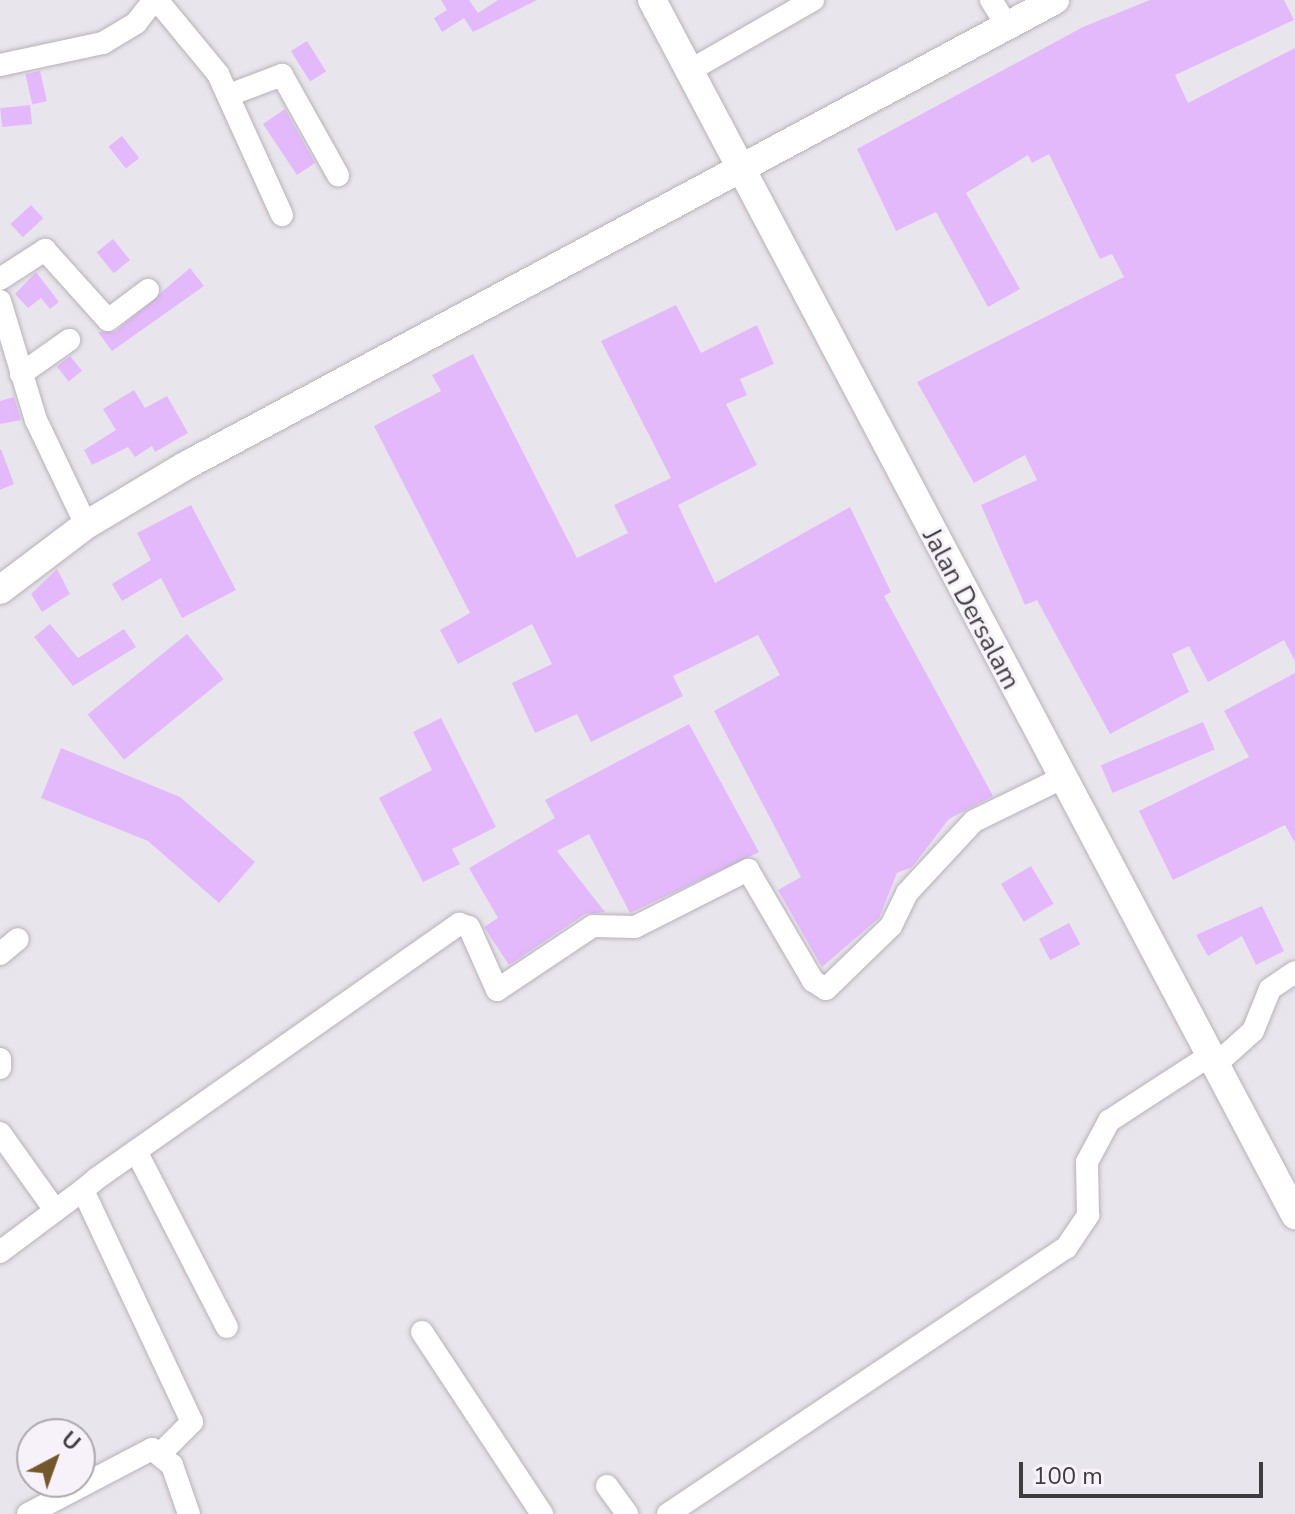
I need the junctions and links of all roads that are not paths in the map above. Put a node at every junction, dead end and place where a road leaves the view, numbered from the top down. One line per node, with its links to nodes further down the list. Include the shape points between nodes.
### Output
1 (155, 0): 7 (street, via 136,23 103,43); 9 (street)
2 (652, 0): 8 (main road, Jalan Dersalam)
3 (813, 0): 8 (street)
4 (991, 0): 6 (street)
5 (1055, 0): 6 (main road)
6 (1007, 26): 10 (main road)
7 (0, 65)
8 (689, 71): 10 (main road, Jalan Dersalam)
9 (229, 95): 11 (street, via 282,75); 12 (street)
10 (742, 171): 18 (main road, via 314,395); 20 (main road, Jalan Dersalam)
11 (338, 175)
12 (282, 215)
13 (0, 279): 14 (street, via 45,250 108,320)
14 (148, 290)
15 (0, 301): 17 (street)
16 (69, 340): 17 (street)
17 (21, 374): 18 (street)
18 (86, 525): 19 (main road)
19 (0, 590)
20 (1060, 779): 25 (main road, Jalan Dersalam); 28 (street, via 974,821 907,893 891,926 824,990 748,870 635,927 593,926 497,990 469,927 459,924)
21 (18, 939): 22 (street)
22 (0, 954)
23 (1295, 972): 25 (street, via 1270,989 1253,1031)
24 (0, 1059): 26 (street)
25 (1211, 1061): 31 (main road, Jalan Dersalam); 42 (street, via 1109,1121 1087,1162 1088,1215 1066,1248)
26 (0, 1068)
27 (0, 1133): 30 (street)
28 (136, 1151): 29 (street); 33 (street)
29 (83, 1190): 30 (street); 35 (street, via 192,1422)
30 (55, 1210): 32 (street)
31 (1295, 1215)
32 (0, 1252)
33 (227, 1327)
34 (422, 1332): 40 (street)
35 (163, 1451): 37 (street, via 123,1459); 39 (street)
36 (607, 1486): 41 (street)
37 (63, 1505): 38 (street)
38 (28, 1514)
39 (189, 1514)
40 (542, 1514)
41 (627, 1514)
42 (668, 1514)

